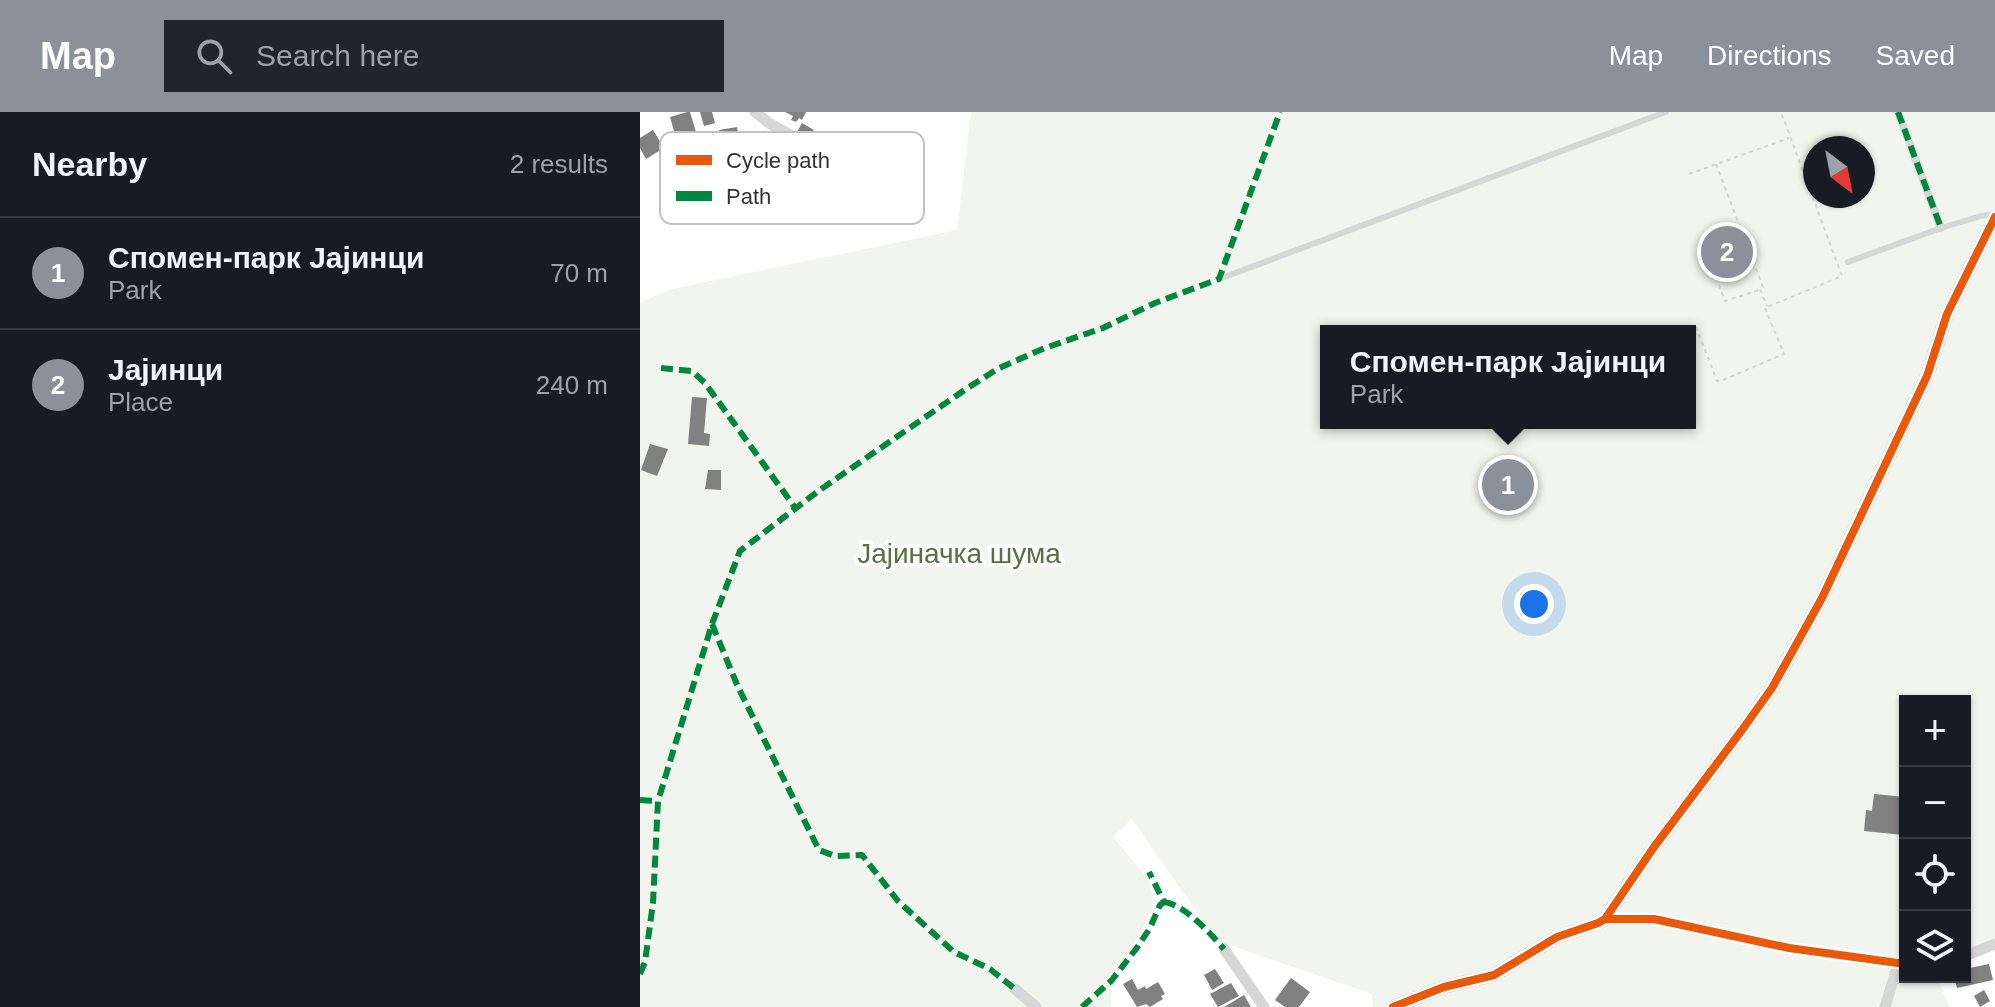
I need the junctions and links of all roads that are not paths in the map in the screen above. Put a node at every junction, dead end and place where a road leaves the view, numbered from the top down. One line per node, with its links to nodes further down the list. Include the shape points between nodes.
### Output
1 (756, 112): 4 (street)
2 (1666, 112): 8 (lane)
3 (1898, 112): 6 (street)
4 (785, 132)
5 (1995, 215): 6 (lane); 9 (street, via 1947,314 1927,376 1822,598 1772,688)
6 (1941, 228): 7 (lane)
7 (1848, 262)
8 (1219, 279)
9 (1605, 919): 13 (street, via 1654,919 1789,948); 18 (street, via 1557,937 1494,975)
10 (1995, 944): 12 (street)
11 (1224, 949): 17 (street)
12 (1971, 954)
13 (1899, 964)
14 (1899, 969): 19 (street)
15 (1015, 989): 16 (street)
16 (1036, 1007)
17 (1264, 1007)
18 (1393, 1007)
19 (1885, 1007)

